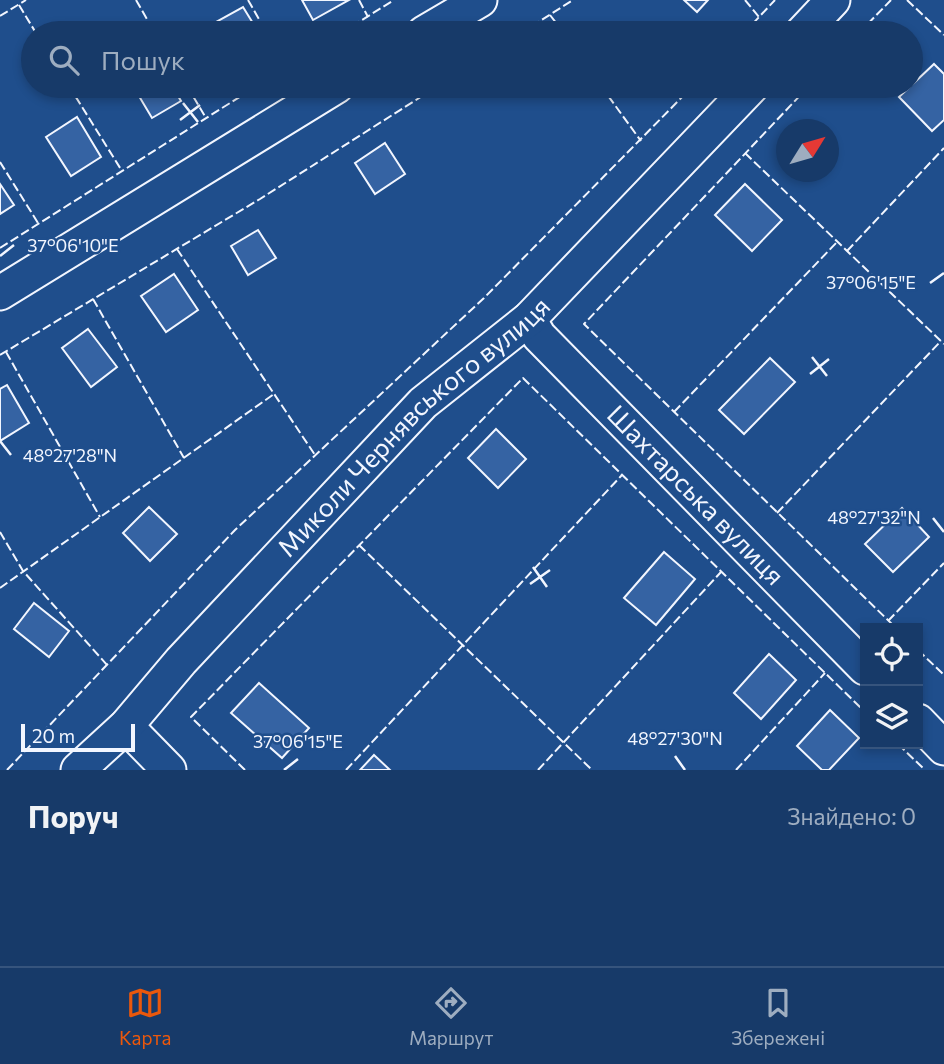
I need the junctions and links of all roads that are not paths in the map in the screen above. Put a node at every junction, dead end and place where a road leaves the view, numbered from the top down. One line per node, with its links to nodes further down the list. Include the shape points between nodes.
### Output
1 (480, 0): 3 (street)
2 (833, 0): 4 (street)
3 (444, 21)
4 (813, 21)
5 (317, 98): 7 (street)
6 (740, 98): 8 (street, Миколи Чернявського вулиця)
7 (0, 293)
8 (529, 319): 9 (street, Шахтарська вулиця, via 539,337); 10 (street, Миколи Чернявського вулиця, via 423,403 181,661)
9 (860, 663)
10 (126, 726): 13 (street, Миколи Чернявського вулиця); 14 (street)
11 (923, 726): 12 (street)
12 (944, 748)
13 (78, 770)
14 (169, 770)

